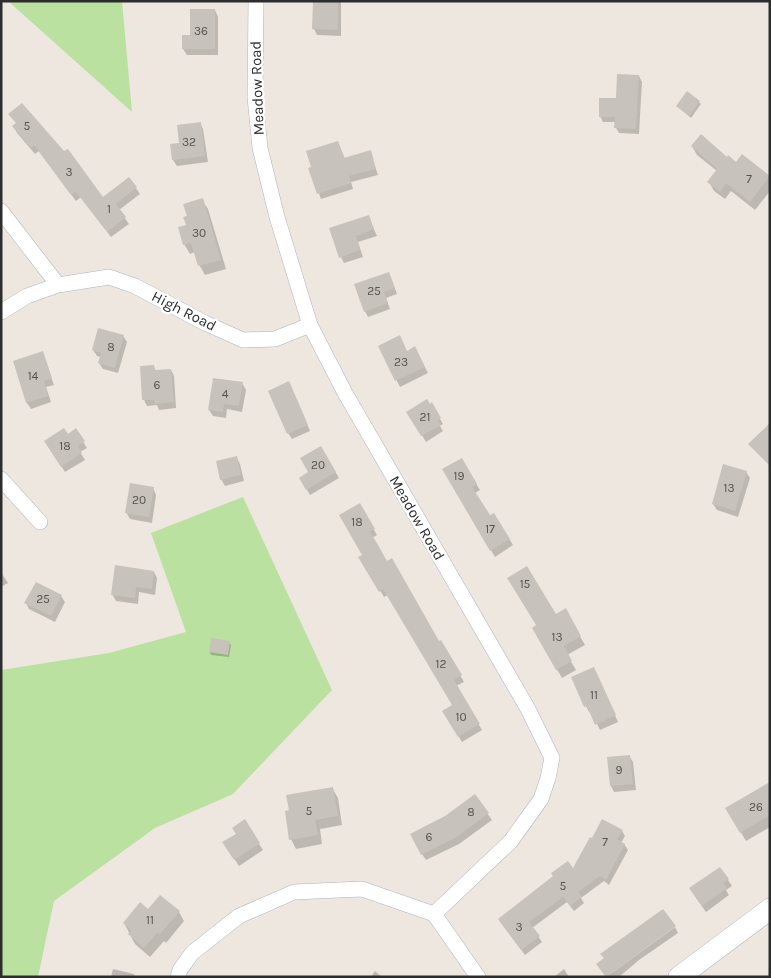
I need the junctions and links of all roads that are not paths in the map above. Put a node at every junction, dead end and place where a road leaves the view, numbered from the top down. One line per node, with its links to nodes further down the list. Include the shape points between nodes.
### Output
1 (256, 1): 5 (street, Meadow Road, via 255,97 260,148 277,218)
2 (1, 211): 3 (street)
3 (58, 285): 4 (street, High Road, via 27,296); 5 (street, High Road, via 109,277 135,286 243,340 275,338)
4 (1, 312)
5 (310, 325): 9 (street, Meadow Road, via 345,393 528,709 552,758 540,799 511,841)
6 (1, 479): 7 (street)
7 (40, 522)
8 (770, 909): 12 (street)
9 (434, 914): 10 (street, via 362,890 294,892 239,916 192,953); 11 (street)
10 (178, 977)
11 (478, 977)
12 (679, 977)

